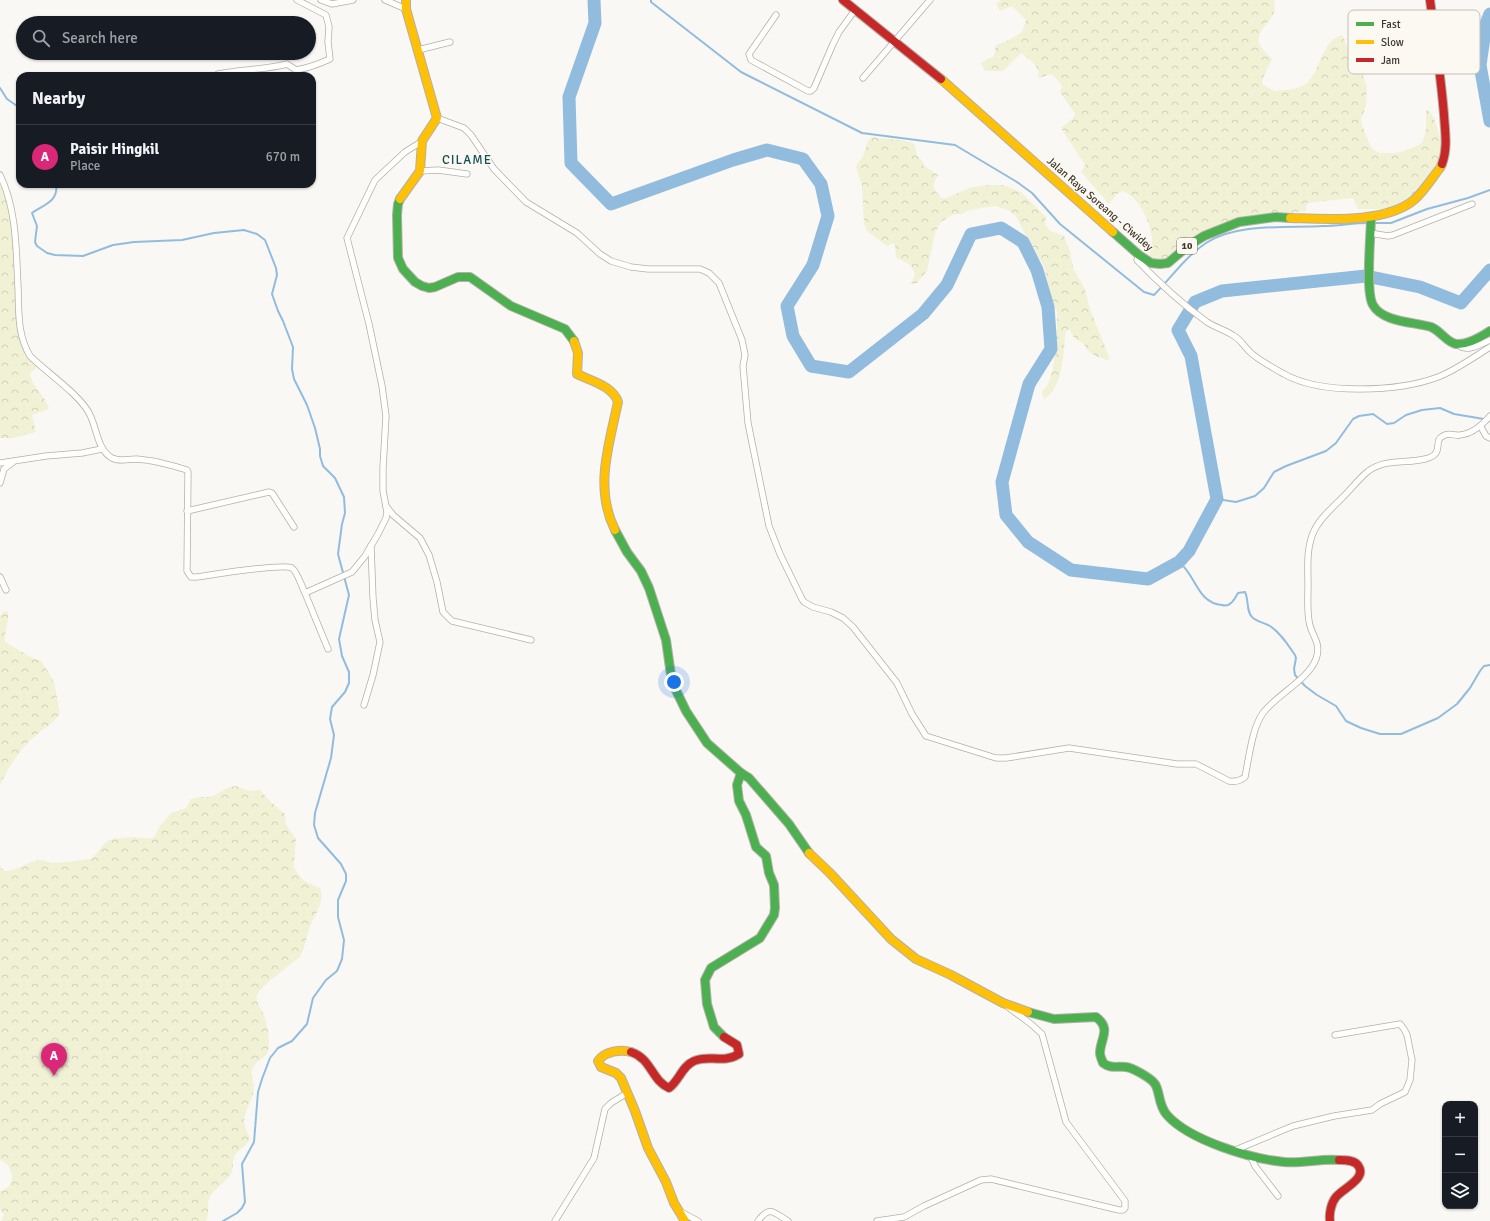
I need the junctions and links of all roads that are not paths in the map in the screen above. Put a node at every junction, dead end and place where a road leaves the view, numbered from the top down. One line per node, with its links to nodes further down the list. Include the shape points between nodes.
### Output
1 (297, 0): 16 (street, via 326,15 330,59 300,70 287,64)
2 (321, 0): 3 (street, via 332,4)
3 (353, 0)
4 (385, 0): 9 (street)
5 (406, 0): 9 (main road)
6 (843, 0): 10 (main road, Jalan Raya Soreang - Ciwidey / 10)
7 (930, 0): 13 (street)
8 (1430, 0): 11 (main road, Jalan Raya Soreang - Ciwidey / 10)
9 (406, 9): 15 (main road)
10 (855, 10): 12 (street, via 839,32 811,91 777,75 749,57); 13 (main road, Jalan Raya Soreang - Ciwidey / 10)
11 (1431, 10)
12 (776, 15)
13 (894, 41): 18 (street); 26 (main road, Jalan Raya Soreang - Ciwidey / 10, via 959,94)
14 (450, 42): 15 (street)
15 (418, 50): 19 (main road)
16 (231, 72)
17 (1440, 74): 25 (main road, Jalan Raya Soreang - Ciwidey / 10, via 1446,143 1444,158 1435,176 1415,199)
18 (863, 78)
19 (437, 118): 20 (main road); 32 (street, via 464,128 494,169 526,202 577,233 611,261 648,269 700,269 709,273 719,283 742,340 749,430 769,526 780,554 804,602 843,618 853,627 897,683 928,738 996,758 1069,748 1177,764 1196,764 1235,782 1245,777 1256,728 1263,713 1315,661 1318,648 1310,624 1308,607 1309,548 1317,525 1374,467 1434,456 1438,450 1439,439 1443,436 1464,435)
20 (421, 142): 21 (main road); 38 (street, via 405,152 375,180 347,238 382,386 386,416 383,468)
21 (420, 171): 22 (street, via 438,170); 48 (main road, via 398,204 397,256 409,276 420,286 430,288 440,286 457,276 470,277 511,306 565,330 574,341 578,353 577,374 609,389 616,396 618,402 604,472 604,496 614,527 649,588 666,640 672,682 679,698 706,743)
22 (467, 174)
23 (0, 175): 34 (street, via 12,208 16,239 19,328 22,341 30,356 89,412)
24 (1472, 204): 25 (street, via 1388,236)
25 (1370, 224): 26 (main road, Jalan Raya Soreang - Ciwidey / 10, via 1276,217 1249,220 1204,236 1168,263 1151,263); 29 (main road, via 1369,288 1373,308 1385,316 1432,327 1450,341)
26 (1139, 255): 30 (street, via 1137,260 1161,285 1209,323 1233,334 1249,351 1284,374 1310,384 1342,389 1403,385 1438,377)
27 (1490, 332): 29 (main road)
28 (1490, 340): 29 (street, via 1464,349)
29 (1459, 344)
30 (1490, 347)
31 (1490, 416): 32 (street)
32 (1481, 427): 33 (street)
33 (1490, 438)
34 (102, 449): 35 (street); 39 (street, via 113,459 142,460 187,470)
35 (14, 462): 36 (street); 37 (street, via 4,469)
36 (0, 463)
37 (0, 483)
38 (385, 504): 41 (street, via 386,518); 45 (street, via 393,515 420,538 429,556 441,606 452,621)
39 (187, 511): 40 (street, via 269,492); 44 (street, via 187,571 191,577 269,567 289,567 294,571)
40 (294, 527)
41 (371, 546): 44 (street, via 348,575); 47 (street, via 375,620 380,642)
42 (0, 577): 43 (street)
43 (6, 590)
44 (304, 593): 46 (street)
45 (531, 640)
46 (328, 649)
47 (364, 705)
48 (741, 773): 49 (main road, via 749,778 789,824 807,851 891,939 916,959); 51 (main road, via 736,792 756,847 766,856 768,873 774,885 775,908 774,915 760,938 710,968 705,980 707,1004 714,1027 737,1045 739,1054 723,1060 708,1057 694,1060 669,1088 664,1086 652,1067 638,1054 620,1051 603,1055 598,1061 599,1066 616,1072)
49 (1003, 1003): 52 (main road, via 1054,1019 1096,1017 1105,1030 1100,1054 1103,1063 1113,1068 1127,1066 1139,1072 1155,1084 1160,1103 1169,1118 1180,1127); 61 (street, via 1042,1034 1066,1122 1125,1201 1126,1208 1119,1210 990,1179 981,1180 904,1217)
50 (1335, 1035): 52 (street, via 1388,1025 1402,1025 1412,1060 1407,1090 1372,1110 1293,1126)
51 (627, 1093): 55 (main road, via 646,1144); 56 (street, via 611,1102 605,1109 592,1163)
52 (1233, 1151): 53 (main road)
53 (1250, 1155): 54 (street, via 1255,1166); 62 (main road, via 1286,1162 1332,1159 1358,1164 1360,1175 1336,1197 1329,1214)
54 (1278, 1196)
55 (678, 1211): 57 (main road); 58 (street)
56 (555, 1221)
57 (685, 1221)
58 (698, 1221)
59 (758, 1221): 60 (street, via 764,1212 768,1211)
60 (788, 1221)
61 (877, 1221)
62 (1330, 1221)

